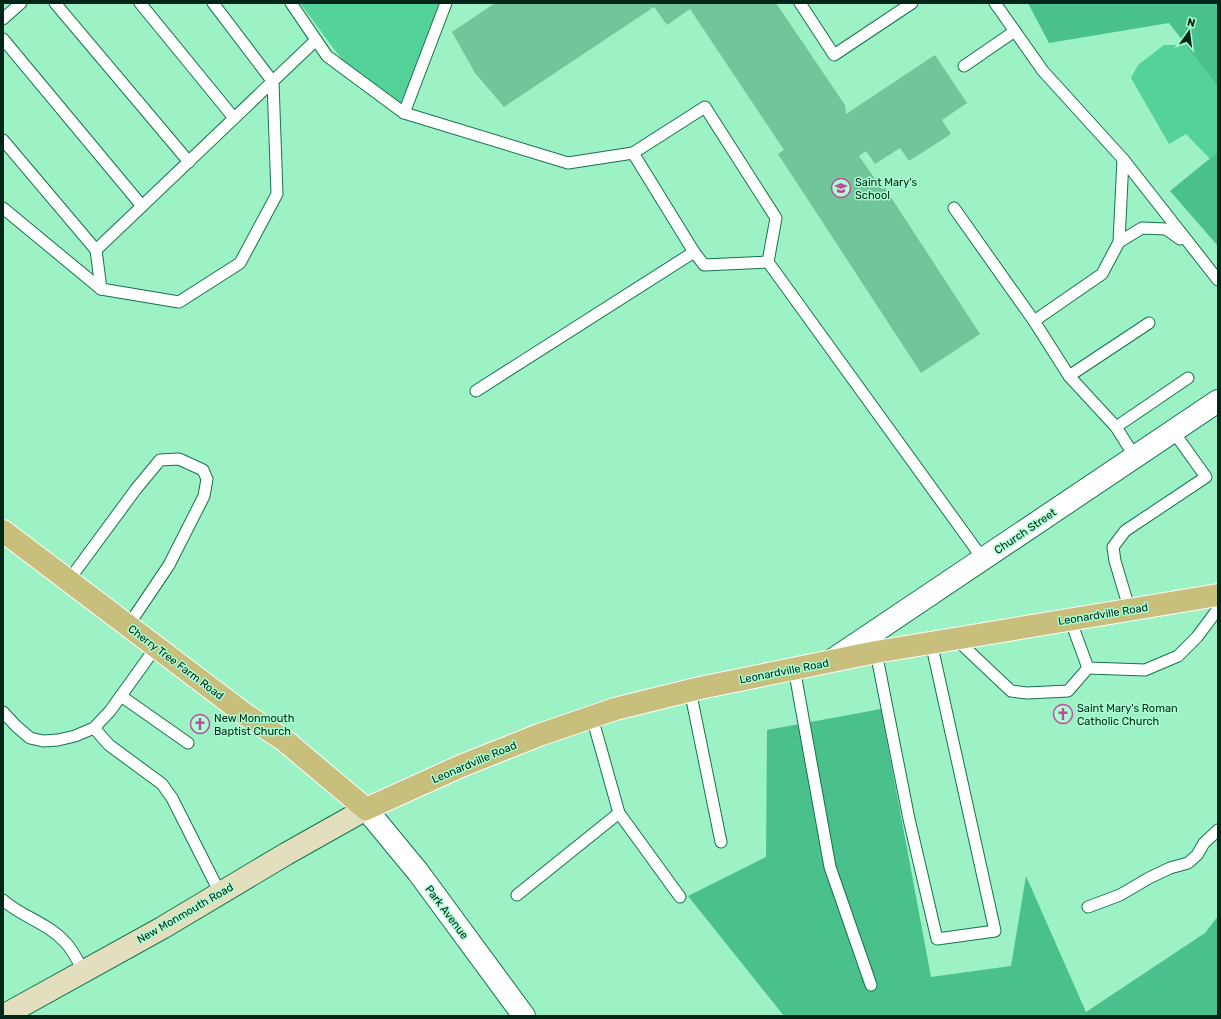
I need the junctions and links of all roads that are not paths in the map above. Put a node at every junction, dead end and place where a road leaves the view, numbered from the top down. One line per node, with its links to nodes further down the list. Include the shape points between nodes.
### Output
1 (21, 3): 10 (lane)
2 (56, 3): 21 (lane)
3 (140, 3): 17 (lane)
4 (213, 3): 15 (lane)
5 (291, 3): 13 (lane)
6 (446, 3): 16 (lane)
7 (800, 3): 8 (lane, via 834,55)
8 (912, 3)
9 (995, 3): 11 (lane)
10 (3, 19)
11 (1015, 31): 14 (lane); 20 (lane, via 1043,71)
12 (3, 39): 22 (lane)
13 (316, 40): 15 (lane); 16 (lane, via 327,56)
14 (964, 66)
15 (273, 82): 17 (lane); 31 (lane, via 277,194 240,263 179,302)
16 (404, 113): 19 (lane, via 568,163)
17 (234, 118): 21 (lane)
18 (3, 140): 26 (lane)
19 (633, 153): 28 (lane); 29 (lane, via 705,107 776,218)
20 (1123, 159): 25 (lane); 27 (lane)
21 (188, 162): 22 (lane)
22 (142, 206): 26 (lane)
23 (3, 208): 31 (lane)
24 (954, 208): 32 (lane)
25 (1120, 242): 27 (lane, via 1142,228 1166,229); 32 (lane, via 1102,274)
26 (96, 250): 31 (lane)
27 (1194, 250): 30 (lane)
28 (694, 252): 29 (lane, via 704,265); 36 (lane)
29 (768, 262): 42 (lane)
30 (1218, 280)
31 (101, 289)
32 (1034, 321): 34 (lane)
33 (1149, 323): 34 (lane)
34 (1069, 376): 38 (lane)
35 (1188, 378): 38 (lane)
36 (476, 391)
37 (1218, 401): 39 (street, Church Street)
38 (1116, 427): 40 (lane)
39 (1173, 431): 40 (street, Church Street); 46 (lane, via 1206,477 1125,531 1113,547)
40 (1135, 457): 42 (street, Church Street)
41 (5, 538): 43 (main road, Cherry Tree Farm Road)
42 (984, 559): 53 (street, Church Street)
43 (69, 580): 48 (main road, Cherry Tree Farm Road); 48 (lane, via 160,460 179,459 203,470 207,479 204,496 169,566)
44 (1218, 595): 46 (main road, Leonardville Road)
45 (1218, 609): 55 (lane, via 1197,637 1178,656 1145,670)
46 (1130, 610): 47 (main road, Leonardville Road)
47 (1070, 619): 49 (main road, Leonardville Road); 55 (lane)
48 (128, 626): 51 (main road, Cherry Tree Farm Road)
49 (955, 638): 50 (main road, Leonardville Road); 55 (lane, via 1011,691 1068,691)
50 (931, 642): 52 (main road, Leonardville Road); 52 (lane, via 995,931 936,939)
51 (156, 647): 57 (lane); 62 (main road, Cherry Tree Farm Road, via 284,740)
52 (876, 652): 53 (main road, Leonardville Road)
53 (831, 661): 54 (main road, Leonardville Road)
54 (794, 668): 56 (main road, Leonardville Road); 72 (lane, via 830,867)
55 (1088, 668)
56 (690, 690): 59 (main road, Leonardville Road); 65 (lane)
57 (121, 696): 60 (lane); 61 (lane)
58 (3, 712): 60 (lane, via 30,738 44,741 75,736)
59 (592, 717): 62 (main road, Leonardville Road, via 461,766); 63 (lane)
60 (94, 728): 66 (lane, via 110,745 162,784 172,798)
61 (188, 743)
62 (366, 809): 66 (main road, New Monmouth Road); 74 (street, Park Avenue, via 418,872)
63 (619, 813): 67 (lane); 68 (lane)
64 (1218, 830): 70 (lane, via 1188,863 1170,868 1120,895)
65 (721, 842)
66 (220, 893): 71 (main road, New Monmouth Road)
67 (517, 895)
68 (680, 897)
69 (3, 900): 71 (lane, via 51,930 65,942)
70 (1088, 907)
71 (83, 971): 73 (main road, New Monmouth Road)
72 (871, 984)
73 (3, 1016)
74 (524, 1016)

